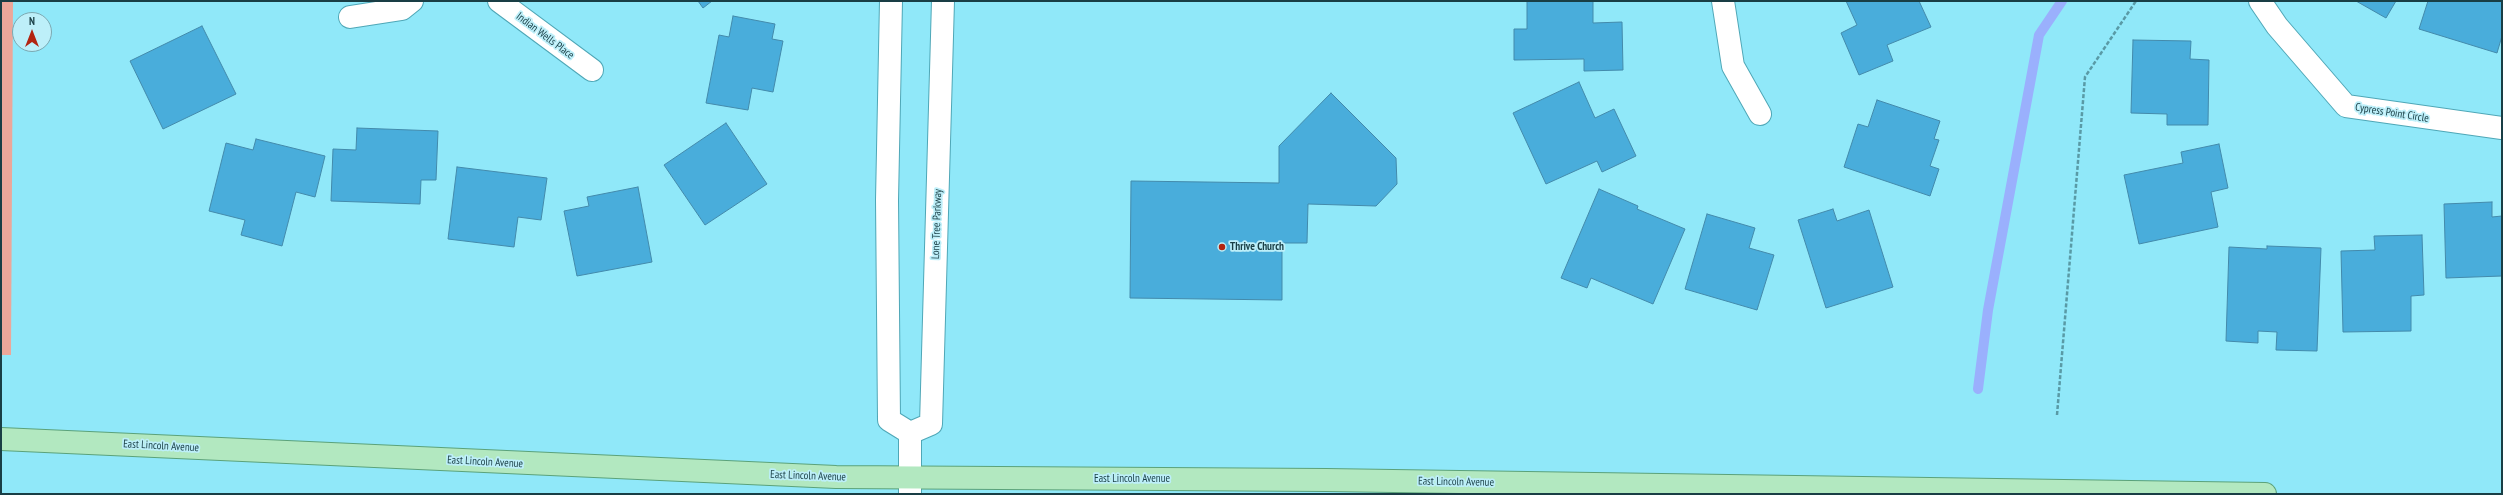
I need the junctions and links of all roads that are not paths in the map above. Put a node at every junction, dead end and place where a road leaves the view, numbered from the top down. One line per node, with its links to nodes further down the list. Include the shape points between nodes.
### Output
1 (412, 1): 7 (street, via 402,9)
2 (498, 1): 8 (street, Indian Wells Place)
3 (891, 1): 11 (street, via 887,200 889,420)
4 (943, 1): 11 (street, Lone Tree Parkway, via 931,424)
5 (1723, 1): 9 (street, via 1733,66)
6 (2260, 1): 10 (street, Cypress Point Circle, via 2277,26 2346,106)
7 (350, 17)
8 (592, 70)
9 (1760, 114)
10 (2502, 128)
11 (910, 433): 13 (street)
12 (1, 439): 13 (main road, East Lincoln Avenue, via 661,470)
13 (910, 486): 14 (main road, East Lincoln Avenue, via 1326,480)
14 (2265, 494)

